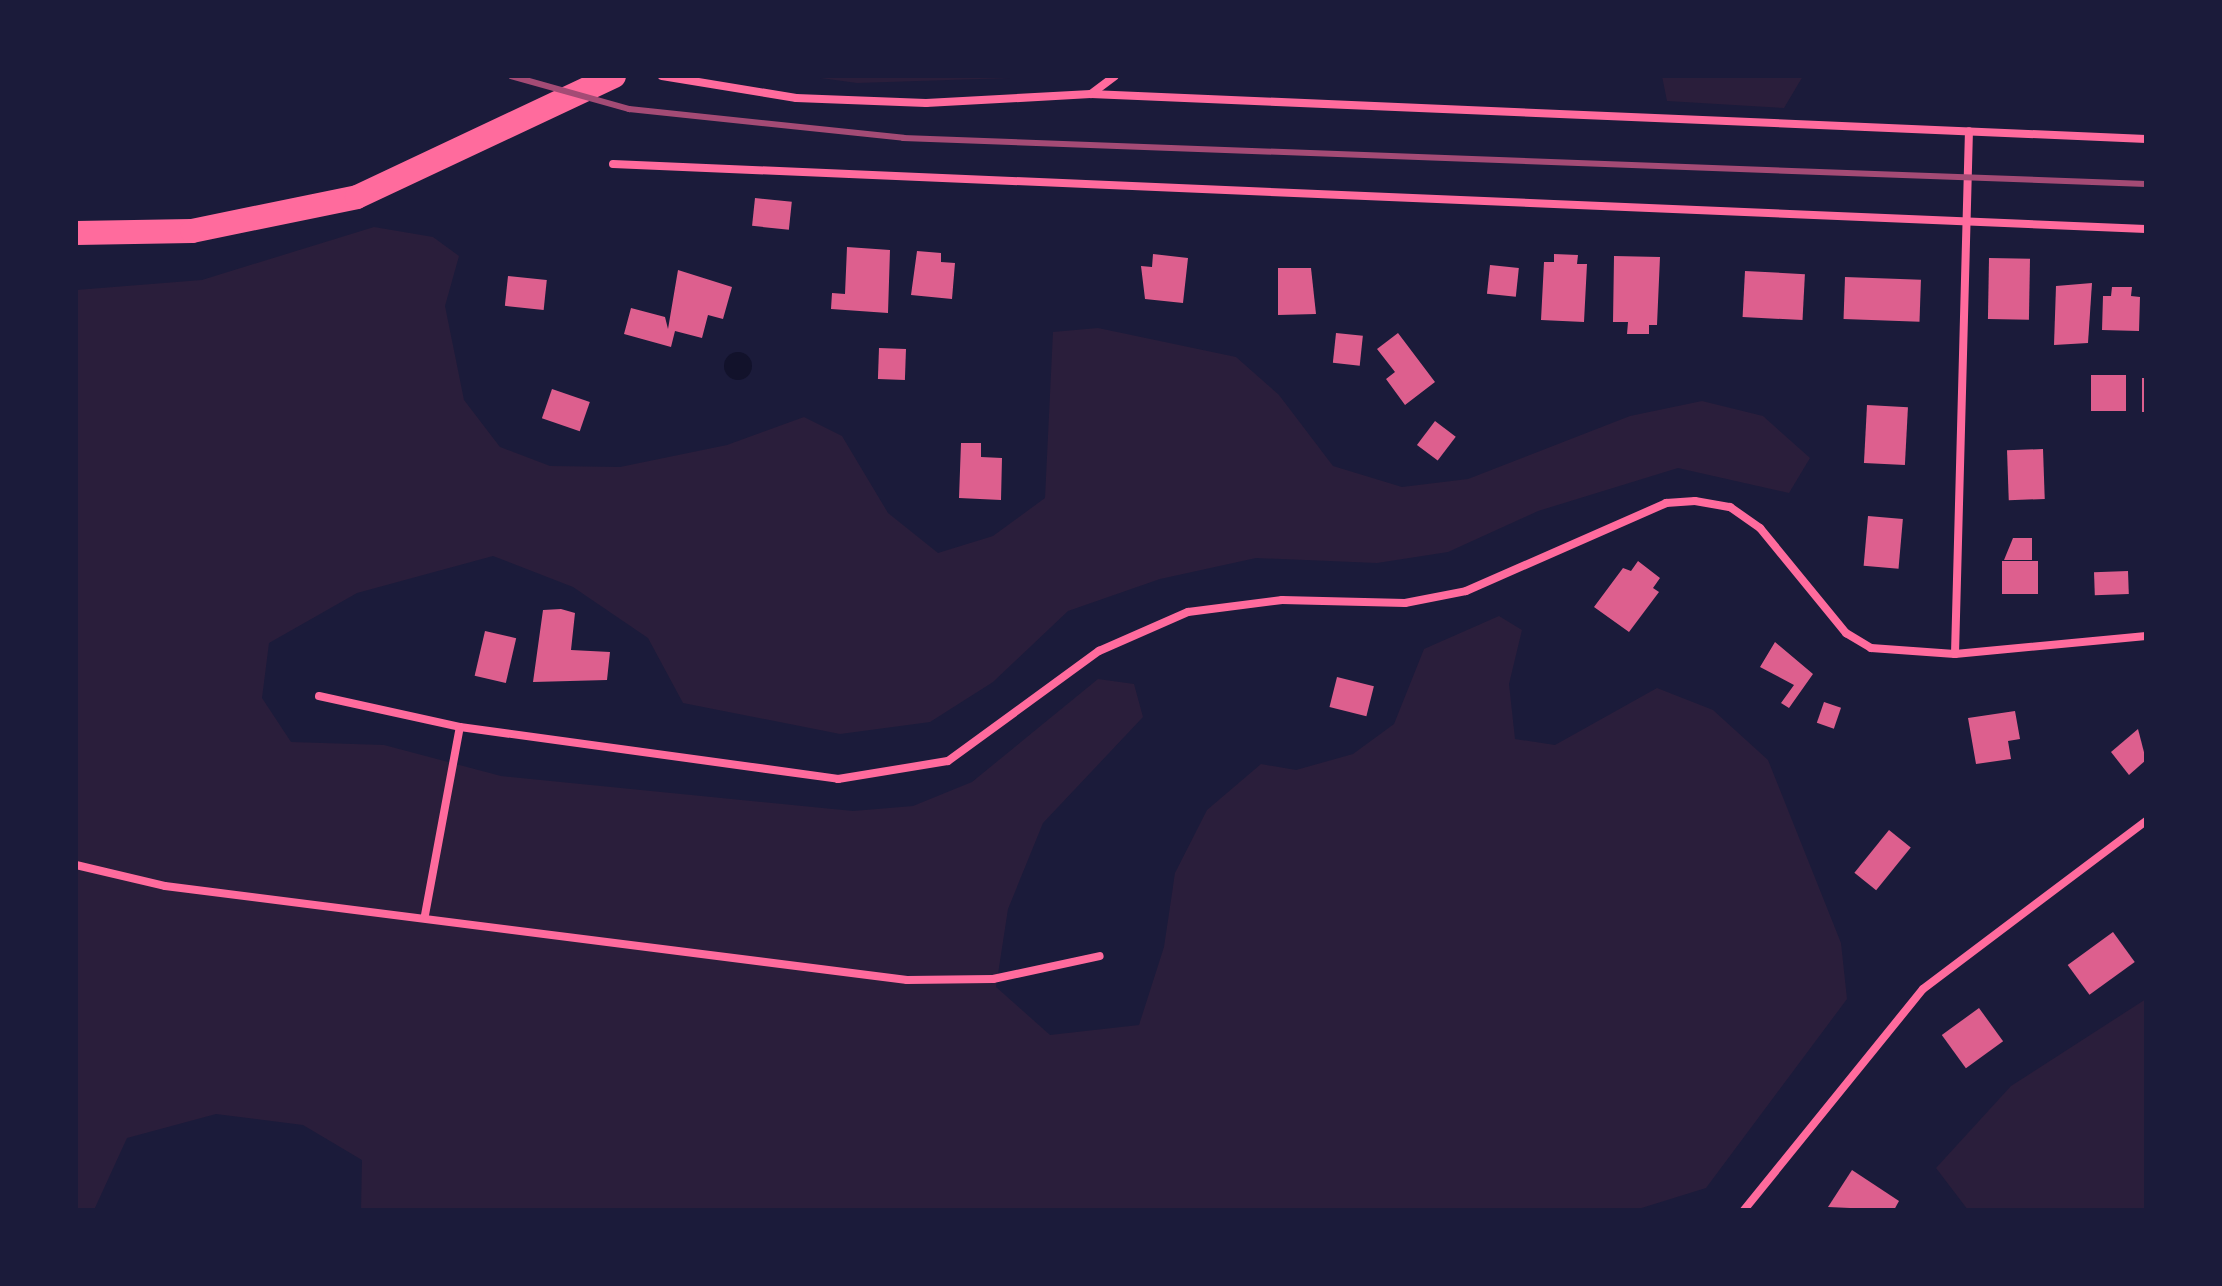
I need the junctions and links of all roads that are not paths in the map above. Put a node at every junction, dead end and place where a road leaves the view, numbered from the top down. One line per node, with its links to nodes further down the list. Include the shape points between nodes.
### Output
1 (614, 76): 10 (highway, via 357,197 192,231)
2 (662, 76): 4 (street, via 796,98 926,103)
3 (1115, 76): 4 (street)
4 (1091, 94): 5 (street)
5 (1969, 131): 6 (street); 8 (street)
6 (2146, 139)
7 (613, 164): 8 (street)
8 (1965, 223): 9 (street); 12 (street)
9 (2146, 229)
10 (76, 233)
11 (2146, 636): 12 (street)
12 (1955, 654): 14 (street, via 1871,648 1846,633 1760,528 1730,507 1695,501 1666,503 1466,591 1405,603 1282,600 1188,612 1099,651 948,761 838,779)
13 (319, 696): 14 (street)
14 (460, 727): 17 (street)
15 (2146, 821): 19 (street, via 1923,989)
16 (76, 865): 17 (street, via 165,886)
17 (425, 915): 18 (street, via 713,960 907,980 993,979)
18 (1100, 956)
19 (1744, 1210)

